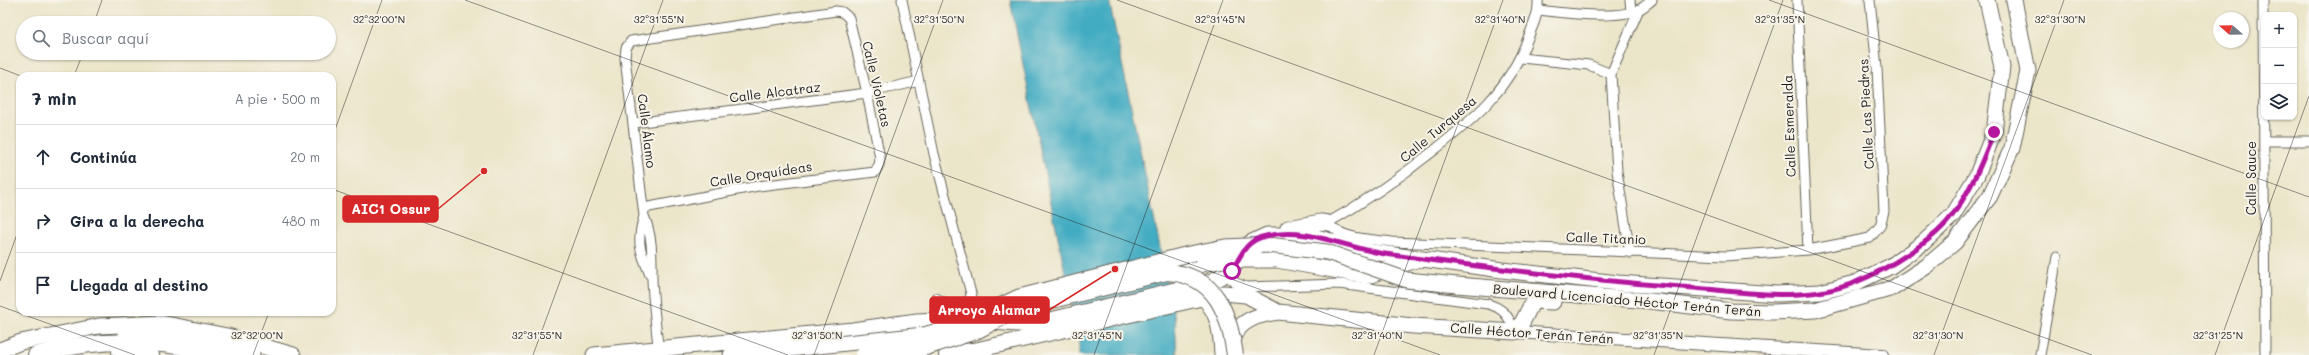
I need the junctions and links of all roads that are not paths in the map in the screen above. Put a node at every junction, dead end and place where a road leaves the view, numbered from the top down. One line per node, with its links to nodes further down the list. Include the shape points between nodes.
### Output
1 (902, 0): 15 (street)
2 (1538, 0): 10 (street, Calle Turquesa)
3 (1630, 0): 11 (street)
4 (1652, 0): 11 (street)
5 (1797, 0): 25 (street, Calle Esmeralda)
6 (1870, 0): 23 (street, Calle Las Piedras, via 1877,68 1884,211)
7 (1987, 0): 28 (main road, Boulevard Licenciado Héctor Terán Terán, via 2002,67 1994,132 1977,176 1953,215 1923,243 1891,266 1855,283 1820,292 1776,294 1618,283)
8 (2014, 0): 36 (main road, Boulevard Licenciado Héctor Terán Terán, via 2028,71 2012,148 1990,196 1956,242 1927,266 1893,288 1815,310 1731,311)
9 (2263, 0): 18 (street, Calle Sauce)
10 (1539, 10): 11 (street, via 1567,14); 13 (street, Calle Turquesa)
11 (1635, 11): 14 (street)
12 (842, 12): 16 (street, Calle Violetas, via 849,18); 17 (street, Calle Álamo, via 631,41 626,48 625,58)
13 (1521, 58): 14 (street, via 1589,65); 22 (street, Calle Turquesa, via 1486,107 1462,129 1390,185)
14 (1611, 74): 26 (street, via 1617,171)
15 (919, 81): 16 (street, Calle Alcatraz); 33 (street, via 934,154)
16 (868, 93): 17 (street, Calle Alcatraz); 20 (street, Calle Violetas)
17 (634, 123): 21 (street, Calle Álamo)
18 (2264, 141): 19 (street); 60 (street, Calle Sauce)
19 (2309, 141)
20 (879, 165): 21 (street, Calle Orquídeas, via 875,172 758,186)
21 (644, 212): 43 (street, Calle Álamo, via 652,248 652,280)
22 (1328, 223): 24 (street, Calle Turquesa); 26 (street, Calle Titanio, via 1335,230 1353,236 1392,242); 30 (main road, via 1264,229 1255,233 1244,240 1231,255 1225,268)
23 (1880, 226): 25 (street, Calle Titanio, via 1870,238)
24 (1305, 235): 28 (main road, Boulevard Licenciado Héctor Terán Terán, via 1372,252); 30 (main road, Boulevard Licenciado Héctor Terán Terán, via 1267,235 1257,239 1244,249 1232,271)
25 (1808, 250): 26 (street, Calle Titanio, via 1725,256)
26 (1630, 252)
27 (2057, 257): 59 (street)
28 (1421, 259): 29 (main road, Boulevard Licenciado Héctor Terán Terán, bridge, via 1367,276 1277,260 1224,260)
29 (1167, 272): 54 (highway, Boulevard Licenciado Héctor Terán Terán, bridge, via 1019,308 976,331 923,348); 57 (highway, bridge, via 1180,273 1198,281 1217,298 1231,328)
30 (1226, 275): 31 (main road); 32 (main road); 41 (street, Boulevard Licenciado Héctor Terán Terán, via 1246,287 1339,284 1488,304 1497,306 1505,312)
31 (1185, 293): 34 (main road); 40 (main road)
32 (1240, 294): 34 (main road); 37 (main road, Calle Héctor Terán Terán)
33 (971, 296): 38 (street); 39 (street)
34 (1204, 297): 56 (main road, via 1219,322)
35 (936, 298): 38 (street, via 943,302)
36 (1624, 300): 41 (main road, via 1617,305 1609,306 1536,300 1531,304 1519,329); 53 (main road, Boulevard Licenciado Héctor Terán Terán, bridge, via 1407,280 1320,251 1268,245 1225,247 1019,297 962,324 924,336)
37 (1278, 312): 41 (main road, Calle Héctor Terán Terán, via 1413,326); 56 (main road, Calle Héctor Terán Terán, via 1258,314 1246,321 1230,339)
38 (954, 320): 39 (main road); 43 (main road, via 918,321)
39 (978, 320): 40 (main road)
40 (1059, 325): 44 (main road)
41 (1514, 332): 58 (street, Calle Héctor Terán Terán)
42 (0, 350): 51 (main road, via 28,340 99,326 161,323 227,336)
43 (659, 351): 52 (main road)
44 (977, 353): 55 (highway)
45 (10, 355): 50 (main road, via 66,339 133,334 167,335)
46 (36, 355): 49 (highway, via 96,343 139,342)
47 (87, 355): 48 (highway, via 104,352)
48 (150, 355)
49 (218, 355)
50 (252, 355)
51 (293, 355)
52 (594, 355)
53 (731, 355)
54 (864, 355)
55 (948, 355)
56 (1223, 355)
57 (1235, 355)
58 (1882, 355)
59 (2040, 355)
60 (2265, 355)

